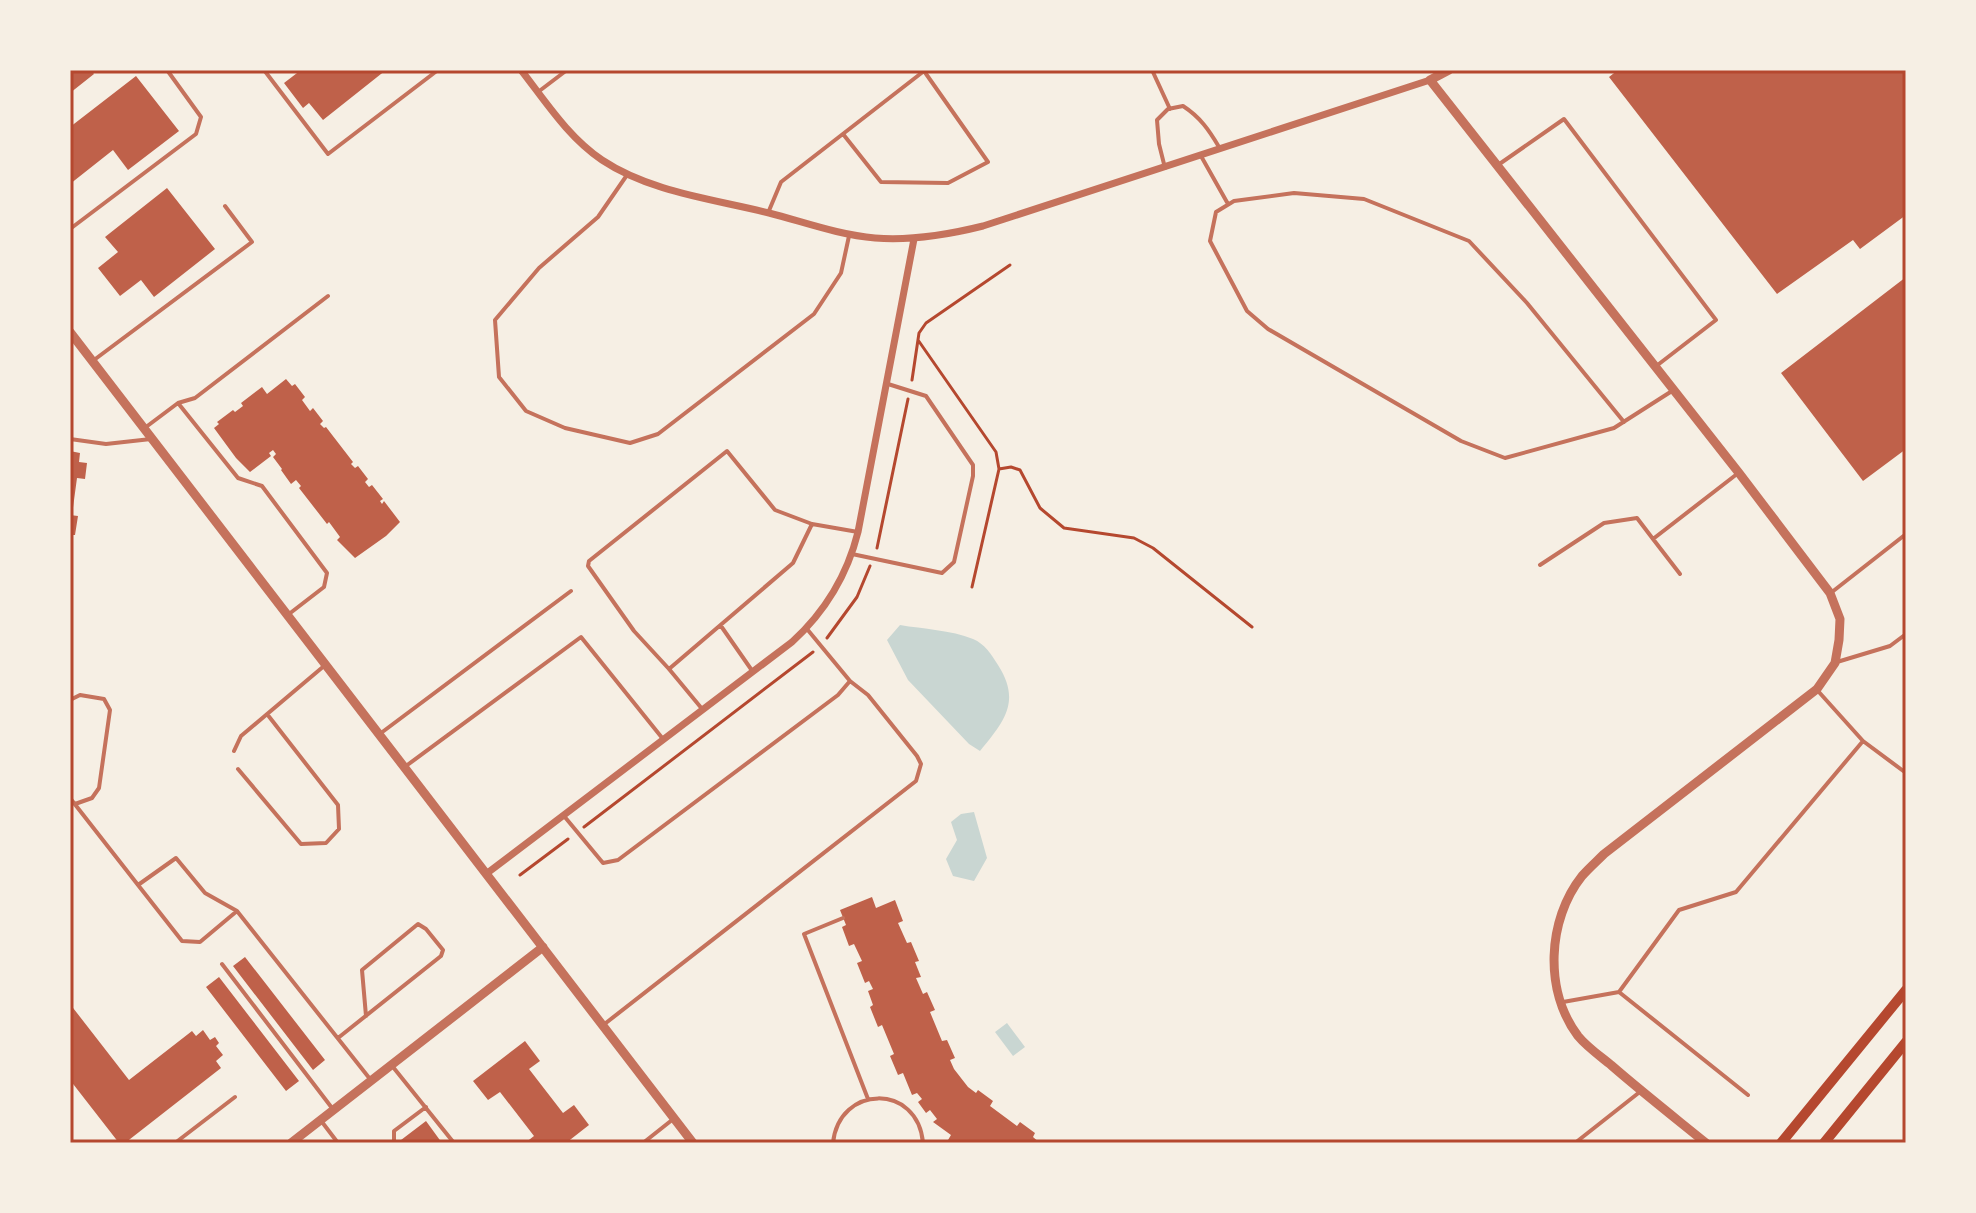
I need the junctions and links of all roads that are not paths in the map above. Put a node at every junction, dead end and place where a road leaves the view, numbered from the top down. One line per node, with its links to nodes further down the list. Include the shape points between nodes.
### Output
1 (167, 70): 21 (lane, via 201,117 196,134)
2 (264, 70): 3 (lane, via 328,154)
3 (438, 70)
4 (521, 70): 10 (street)
5 (567, 70): 10 (lane)
6 (1152, 70): 11 (lane)
7 (1425, 70): 9 (lane)
8 (1449, 70): 9 (street)
9 (1430, 80): 13 (street); 15 (street)
10 (538, 92): 17 (street, via 573,137)
11 (1170, 109): 13 (lane, via 1183,106 1196,115); 16 (lane, via 1157,120)
12 (843, 134): 12 (lane, via 924,71 988,162 948,183 881,182); 20 (lane, via 781,182)
13 (1221, 149): 14 (street)
14 (1201, 156): 16 (street); 18 (lane)
15 (1498, 165): 27 (street); 27 (lane, via 1564,119 1716,320)
16 (1165, 168): 23 (street, via 983,226)
17 (628, 173): 20 (street); 22 (lane, via 598,217 539,268 495,320 499,377 526,411 565,428 630,443 658,434 814,314 841,273)
18 (1228, 204): 31 (lane, via 1294,193 1364,199 1469,241); 31 (lane, via 1216,212 1210,241 1247,311 1268,329 1461,441 1505,458)
19 (225, 206): 26 (lane, via 252,242)
20 (768, 213): 22 (street)
21 (70, 229)
22 (850, 234): 23 (street)
23 (914, 239): 28 (street)
24 (328, 296): 30 (lane, via 195,398)
25 (70, 332): 26 (street)
26 (92, 362): 32 (street)
27 (1655, 367): 29 (street)
28 (888, 384): 37 (street); 40 (lane, via 926,396 973,465 964,519 954,562 942,573)
29 (1674, 390): 31 (lane); 35 (street)
30 (178, 403): 32 (lane); 45 (lane, via 238,478 262,486 327,573 324,587)
31 (1624, 422)
32 (144, 428): 34 (street)
33 (70, 439): 34 (lane, via 106,444)
34 (152, 439): 45 (street)
35 (1739, 473): 39 (lane); 44 (street)
36 (812, 524): 37 (lane); 46 (lane, via 793,563); 51 (lane, via 775,510 727,451 589,561 634,631)
37 (858, 532): 40 (street)
38 (1906, 534): 44 (lane)
39 (1653, 539): 41 (lane, via 1637,518 1604,523); 42 (lane)
40 (852, 554): 47 (street, via 839,585)
41 (1540, 565)
42 (1680, 574)
43 (571, 591): 58 (lane)
44 (1830, 593): 49 (street, via 1840,619)
45 (287, 615): 50 (street)
46 (721, 626): 51 (lane); 52 (lane)
47 (807, 629): 52 (street); 53 (lane)
48 (1906, 634): 49 (lane, via 1890,646)
49 (1835, 663): 54 (street)
50 (326, 664): 57 (lane); 58 (street)
51 (669, 669): 56 (lane)
52 (753, 672): 56 (street)
53 (850, 681): 67 (lane, via 618,860 603,863); 78 (lane, via 868,695 917,756 921,764 916,781)
54 (1817, 689): 60 (lane); 76 (street, via 1583,875 1567,899 1558,927 1554,956)
55 (70, 700): 66 (lane, via 80,695 104,699 110,710 99,788 92,798)
56 (703, 710): 59 (street)
57 (267, 714): 61 (lane, via 241,736); 63 (lane, via 338,805 339,829 326,843 301,844)
58 (379, 735): 62 (street)
59 (663, 739): 62 (lane, via 581,637); 67 (street)
60 (1863, 741): 64 (lane); 75 (lane, via 1736,892 1679,910)
61 (234, 751)
62 (404, 768): 68 (street)
63 (238, 769)
64 (1906, 773)
65 (70, 798): 66 (lane)
66 (75, 804): 69 (lane)
67 (563, 815): 68 (street)
68 (486, 874): 72 (street)
69 (138, 885): 70 (lane, via 176,858 205,893); 70 (lane, via 182,941 200,942)
70 (237, 911): 79 (lane)
71 (843, 918): 86 (lane, via 804,934)
72 (543, 947): 78 (street); 81 (street)
73 (222, 964): 88 (lane)
74 (1906, 990): 102 (main road)
75 (1619, 992): 76 (lane); 84 (lane)
76 (1561, 1002): 83 (street, via 1580,1038)
77 (366, 1016): 77 (lane, via 441,956 443,950 426,929 418,924 362,970); 79 (lane)
78 (602, 1026): 89 (street)
79 (338, 1038): 82 (lane)
80 (1906, 1042): 103 (main road)
81 (392, 1065): 82 (street); 87 (lane)
82 (372, 1080): 88 (street)
83 (1641, 1091): 100 (lane); 101 (street)
84 (1748, 1095)
85 (235, 1097): 91 (lane)
86 (868, 1099): 98 (lane, via 841,1118); 99 (lane, via 893,1100 906,1107 916,1118)
87 (426, 1107): 94 (lane, via 394,1131); 95 (lane)
88 (334, 1110): 90 (street)
89 (674, 1118): 96 (lane); 97 (street)
90 (320, 1120): 92 (street); 93 (lane)
91 (175, 1143)
92 (291, 1143)
93 (338, 1143)
94 (394, 1143)
95 (454, 1143)
96 (643, 1143)
97 (693, 1143)
98 (833, 1143)
99 (923, 1143)
100 (1575, 1143)
101 (1706, 1143)
102 (1781, 1143)
103 (1824, 1143)

